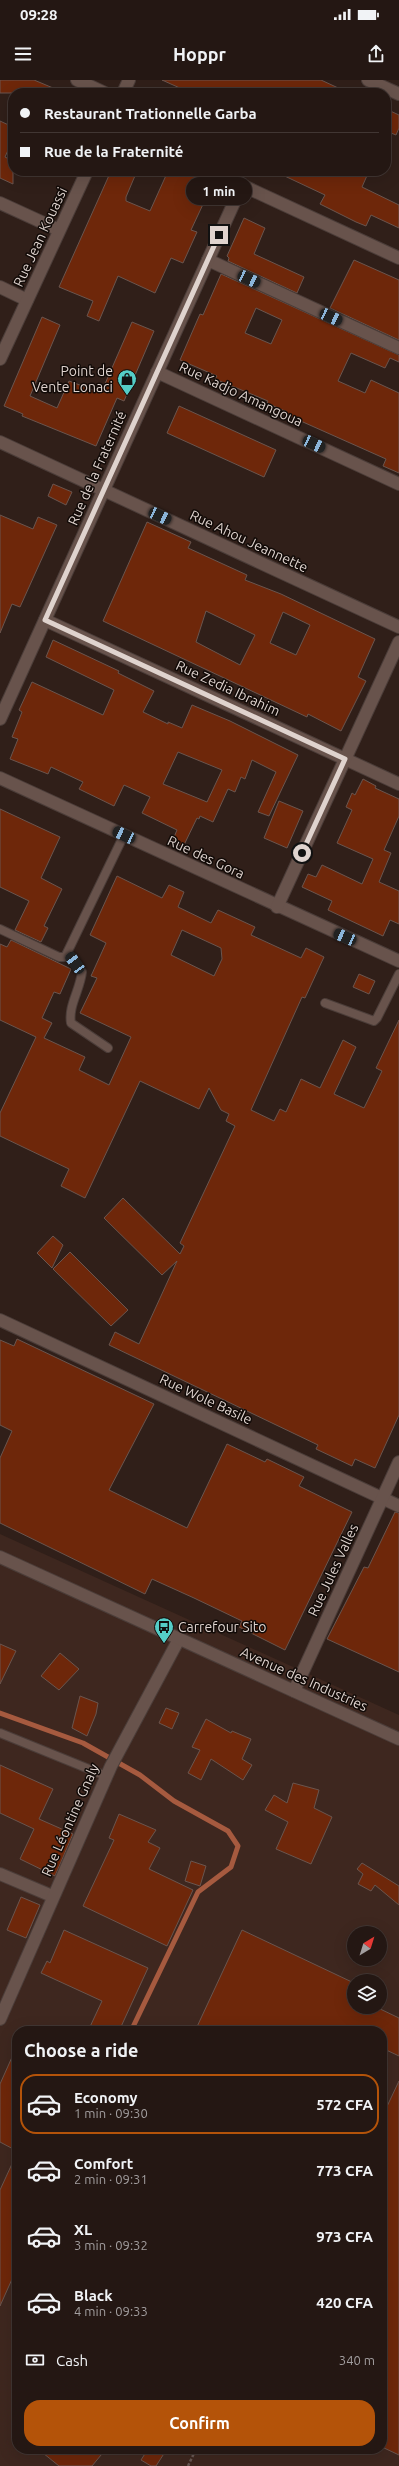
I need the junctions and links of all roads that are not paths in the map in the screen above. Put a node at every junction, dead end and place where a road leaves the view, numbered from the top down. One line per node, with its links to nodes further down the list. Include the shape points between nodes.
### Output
1 (77, 80): 3 (street)
2 (368, 80): 4 (street)
3 (94, 88)
4 (386, 88)
5 (85, 176): 9 (street, Rue Jean Kouassi)
6 (222, 176): 7 (street)
7 (242, 185): 10 (street); 11 (street, Rue de la Fraternité)
8 (0, 203): 9 (street)
9 (59, 230): 13 (street, Rue Jean Kouassi)
10 (399, 258)
11 (208, 260): 14 (street); 16 (street, Rue de la Fraternité)
12 (0, 288): 13 (street)
13 (27, 300): 15 (street, Rue Jean Kouassi)
14 (399, 348)
15 (0, 359)
16 (157, 372): 18 (street, Rue Kadjo Amangoua); 19 (street, Rue de la Fraternité)
17 (0, 442): 19 (street, Rue Ahou Jeannette)
18 (399, 484)
19 (104, 490): 20 (street, Rue de la Fraternité); 21 (street, Rue Ahou Jeannette)
20 (45, 620): 23 (street, Rue de la Fraternité); 24 (street, Rue Zedia Ibrahim)
21 (399, 627)
22 (399, 642): 24 (street)
23 (0, 719)
24 (345, 759): 26 (street, Rue Zedia Ibrahim); 28 (street)
25 (0, 778): 27 (street, Rue des Gora)
26 (399, 784)
27 (124, 835): 28 (street, Rue des Gora); 30 (lane)
28 (277, 907): 31 (street, Rue des Gora)
29 (0, 929): 30 (lane, via 59,956 65,957)
30 (68, 954): 34 (lane, via 82,972 69,1014 71,1023)
31 (399, 961)
32 (399, 974): 33 (lane, via 378,1018 374,1021)
33 (325, 1003)
34 (108, 1048)
35 (0, 1320): 37 (street, Rue Wole Basile)
36 (399, 1462): 37 (street, Rue Jules Valles)
37 (382, 1498): 38 (street, Rue Wole Basile); 41 (street, Rue Jules Valles)
38 (399, 1506)
39 (0, 1557): 40 (street, Avenue des Industries)
40 (179, 1639): 41 (street, Avenue des Industries); 44 (street, Rue Léontine Gnaly)
41 (294, 1691): 43 (street, Avenue des Industries)
42 (0, 1733): 44 (lane)
43 (399, 1739)
44 (108, 1771): 46 (street, Rue Léontine Gnaly)
45 (0, 1874): 46 (street)
46 (52, 1896): 47 (street, Rue Léontine Gnaly)
47 (0, 2019)

